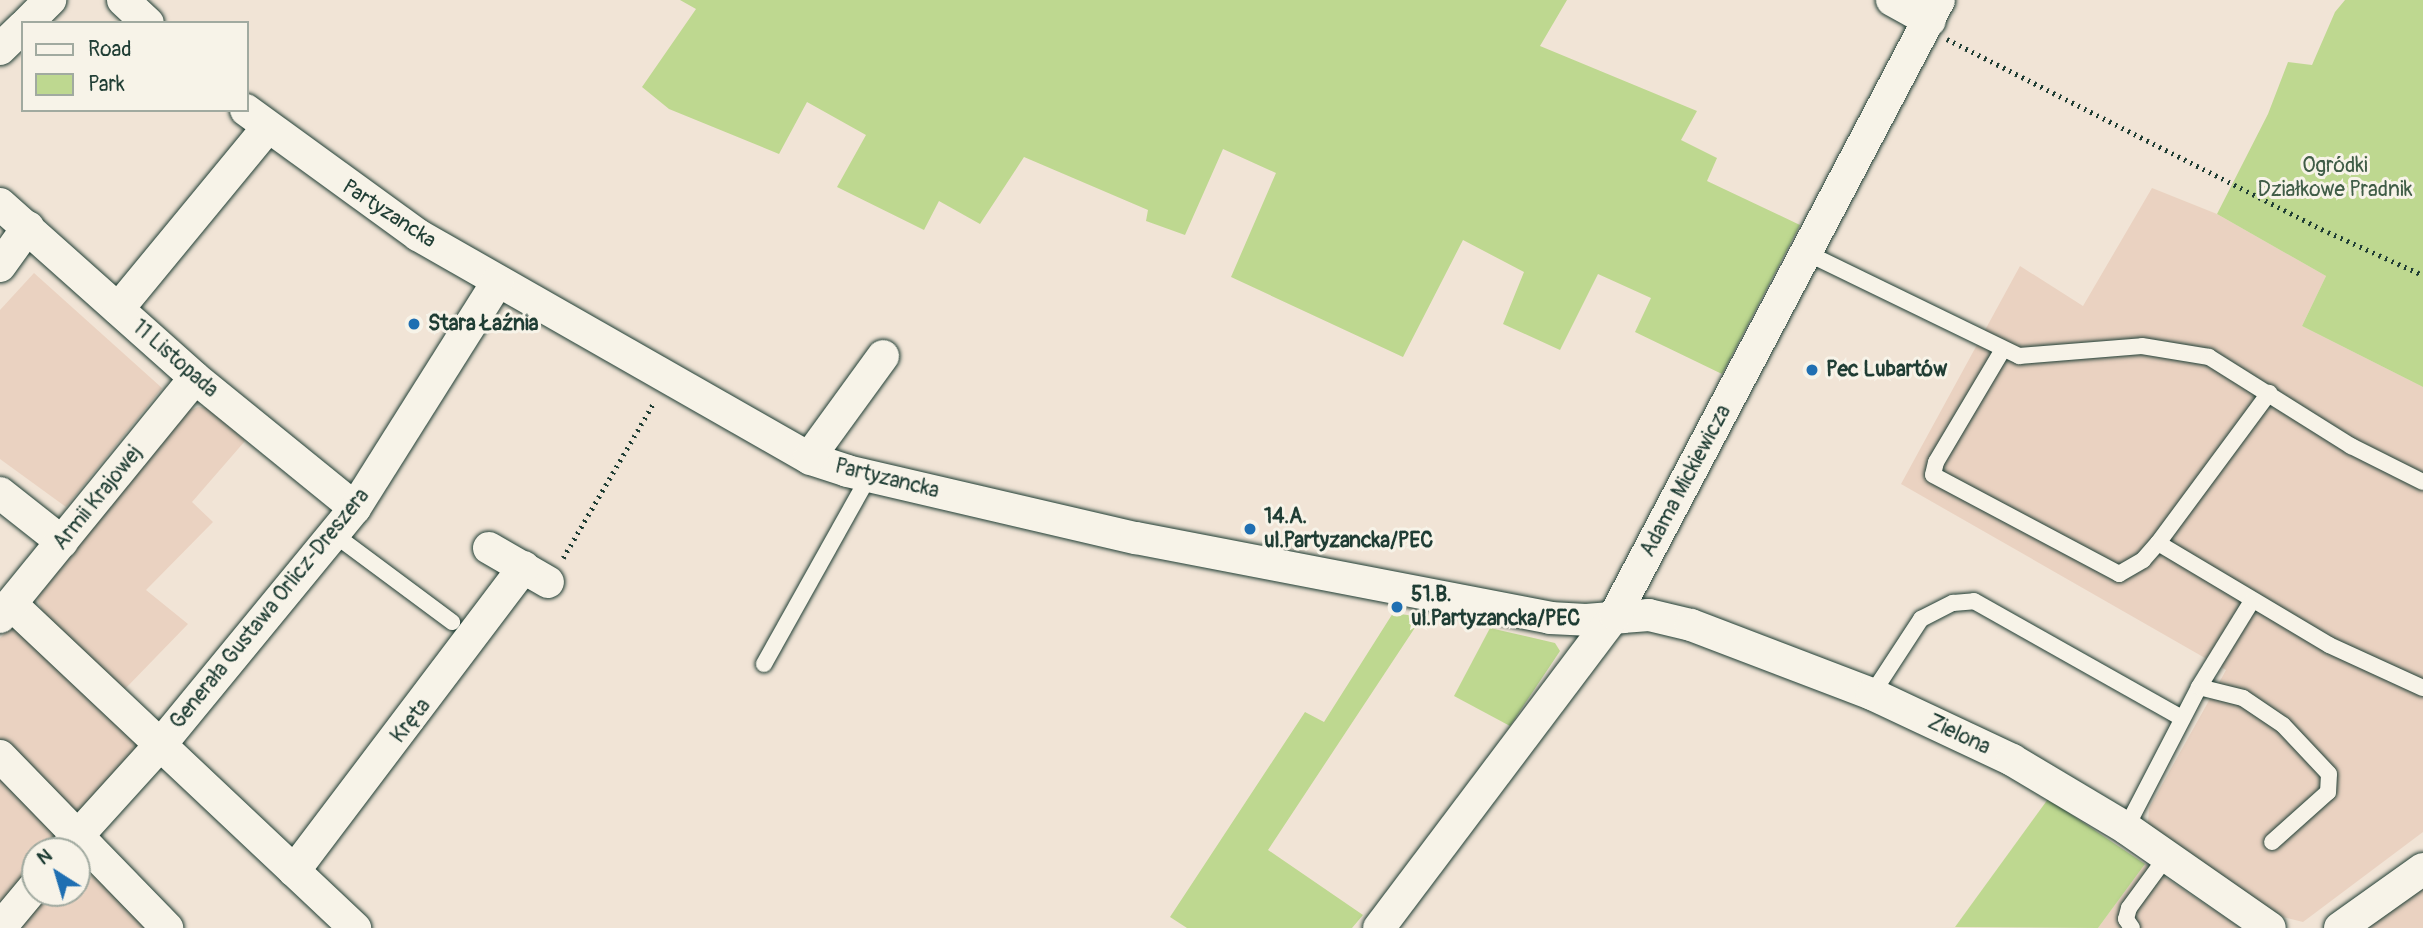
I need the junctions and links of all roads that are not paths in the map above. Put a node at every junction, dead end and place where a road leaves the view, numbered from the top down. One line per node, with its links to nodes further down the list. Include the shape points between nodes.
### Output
1 (50, 0): 5 (street)
2 (123, 0): 6 (street)
3 (1892, 0): 4 (street)
4 (1931, 16): 12 (street, Adama Mickiewicza)
5 (29, 21)
6 (146, 21)
7 (21, 29): 8 (street)
8 (0, 49)
9 (257, 119): 14 (street, Partyzancka, via 408,228); 15 (street)
10 (0, 204): 11 (street, 11 Listopada)
11 (28, 227): 13 (street); 15 (street, 11 Listopada)
12 (1807, 253): 16 (lane); 31 (street, Adama Mickiewicza)
13 (0, 266)
14 (498, 281): 20 (street, Partyzancka); 24 (street, Generała Gustawa Orlicz-Dreszera)
15 (118, 309): 18 (street, 11 Listopada)
16 (2002, 351): 19 (lane, via 2039,357 2142,345 2209,357); 27 (lane, via 1936,462 1933,475 1937,481 2110,572 2133,568)
17 (883, 356): 20 (street)
18 (195, 378): 24 (street, 11 Listopada); 26 (street, Armii Krajowej)
19 (2269, 393): 22 (lane, via 2351,446); 27 (lane)
20 (810, 458): 21 (street, Partyzancka)
21 (869, 476): 31 (street, Partyzancka, via 1136,538 1550,618 1586,620); 33 (lane)
22 (2423, 482)
23 (0, 493): 26 (street)
24 (355, 508): 25 (street, Generała Gustawa Orlicz-Dreszera)
25 (335, 535): 32 (lane); 38 (street, Generała Gustawa Orlicz-Dreszera)
26 (62, 542): 30 (street, Armii Krajowej)
27 (2158, 543): 29 (lane)
28 (489, 548): 47 (street, Kręta, via 536,575)
29 (2252, 601): 34 (lane); 35 (lane, via 2329,645)
30 (5, 610): 38 (street)
31 (1615, 615): 36 (street, Zielona, via 1649,615 1691,625); 52 (street, Adama Mickiewicza)
32 (452, 622)
33 (764, 664)
34 (2199, 687): 37 (lane); 43 (lane, via 2243,698 2283,725 2329,774 2328,792)
35 (2423, 688)
36 (1872, 694): 37 (lane, via 1921,619 1953,603 1974,601); 40 (street, Zielona, via 2012,760)
37 (2182, 718): 40 (lane)
38 (161, 744): 42 (street, Generała Gustawa Orlicz-Dreszera); 47 (street)
39 (0, 756): 41 (street)
40 (2126, 828): 44 (street, Zielona)
41 (66, 837)
42 (76, 837)
43 (2272, 842)
44 (2167, 856): 53 (lane, via 2129,908 2126,919); 54 (street, Zielona)
45 (91, 861): 50 (street)
46 (2423, 869): 55 (street)
47 (294, 871): 51 (street)
48 (21, 903): 49 (street)
49 (0, 928)
50 (167, 928)
51 (355, 928)
52 (1379, 928)
53 (2132, 928)
54 (2270, 928)
55 (2340, 928)

